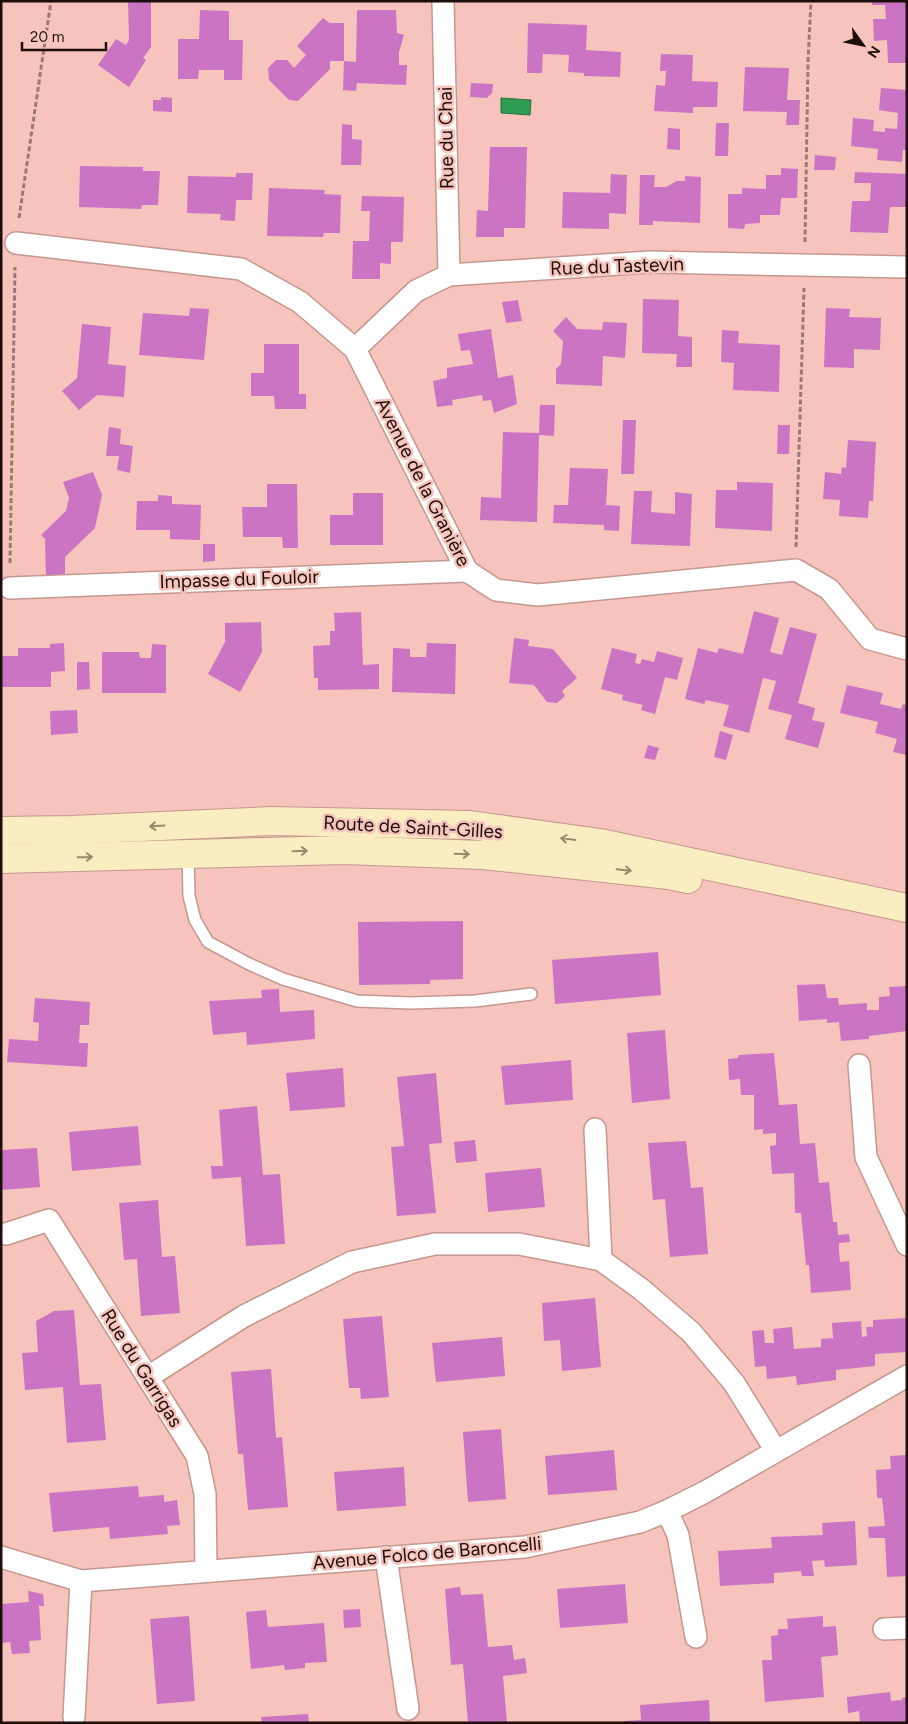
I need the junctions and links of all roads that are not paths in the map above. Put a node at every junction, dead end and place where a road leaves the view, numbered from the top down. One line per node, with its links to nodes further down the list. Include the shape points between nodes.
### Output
1 (443, 1): 4 (street, Rue du Chai)
2 (16, 242): 5 (street, Avenue de la Granière, via 241,268 300,302)
3 (907, 266): 4 (street, Rue du Tastevin, via 650,262)
4 (449, 275): 5 (street, Rue du Tastevin, via 416,290)
5 (355, 349): 6 (street, Avenue de la Granière)
6 (467, 571): 7 (street, Impasse du Fouloir); 8 (street, Avenue de la Granière, via 496,590 538,595 796,570 829,590 870,639)
7 (10, 588)
8 (907, 649)
9 (328, 822): 10 (main road, Route de Saint-Gilles, one-way to 10, via 272,821); 13 (main road, via 306,833 189,840); 15 (main road, Route de Saint-Gilles, one-way to 9, via 600,843 470,825)
10 (104, 829): 11 (main road, Route de Saint-Gilles); 12 (main road, via 58,842)
11 (1, 831)
12 (1, 844)
13 (188, 854): 14 (main road, Route de Saint-Gilles, one-way to 13); 16 (main road, Route de Saint-Gilles, one-way to 16, via 344,850 483,855 669,876); 17 (lane, via 194,920 208,942 283,979 357,1002 456,1002)
14 (1, 859)
15 (907, 908)
16 (907, 923)
17 (531, 994)
18 (859, 1065): 21 (street, via 866,1157)
19 (595, 1129): 22 (street)
20 (6, 1234): 24 (street, Rue du Garrigas, via 49,1220)
21 (907, 1245)
22 (601, 1260): 24 (street, via 519,1244 435,1244 352,1262 244,1316); 25 (street, via 691,1332 734,1383)
23 (907, 1376): 25 (street, Avenue Folco de Baroncelli)
24 (148, 1377): 29 (street, Rue du Garrigas, via 197,1456 205,1494)
25 (776, 1451): 26 (street, Avenue Folco de Baroncelli)
26 (667, 1511): 28 (street, Avenue Folco de Baroncelli, via 640,1522 526,1547); 33 (street, via 678,1534)
27 (1, 1557): 30 (street, Avenue Folco de Baroncelli)
28 (386, 1557): 29 (street, Avenue Folco de Baroncelli); 34 (street)
29 (206, 1571): 30 (street, Avenue Folco de Baroncelli)
30 (81, 1581): 35 (street)
31 (907, 1628): 32 (street)
32 (884, 1630)
33 (696, 1637)
34 (408, 1709)
35 (74, 1717)

